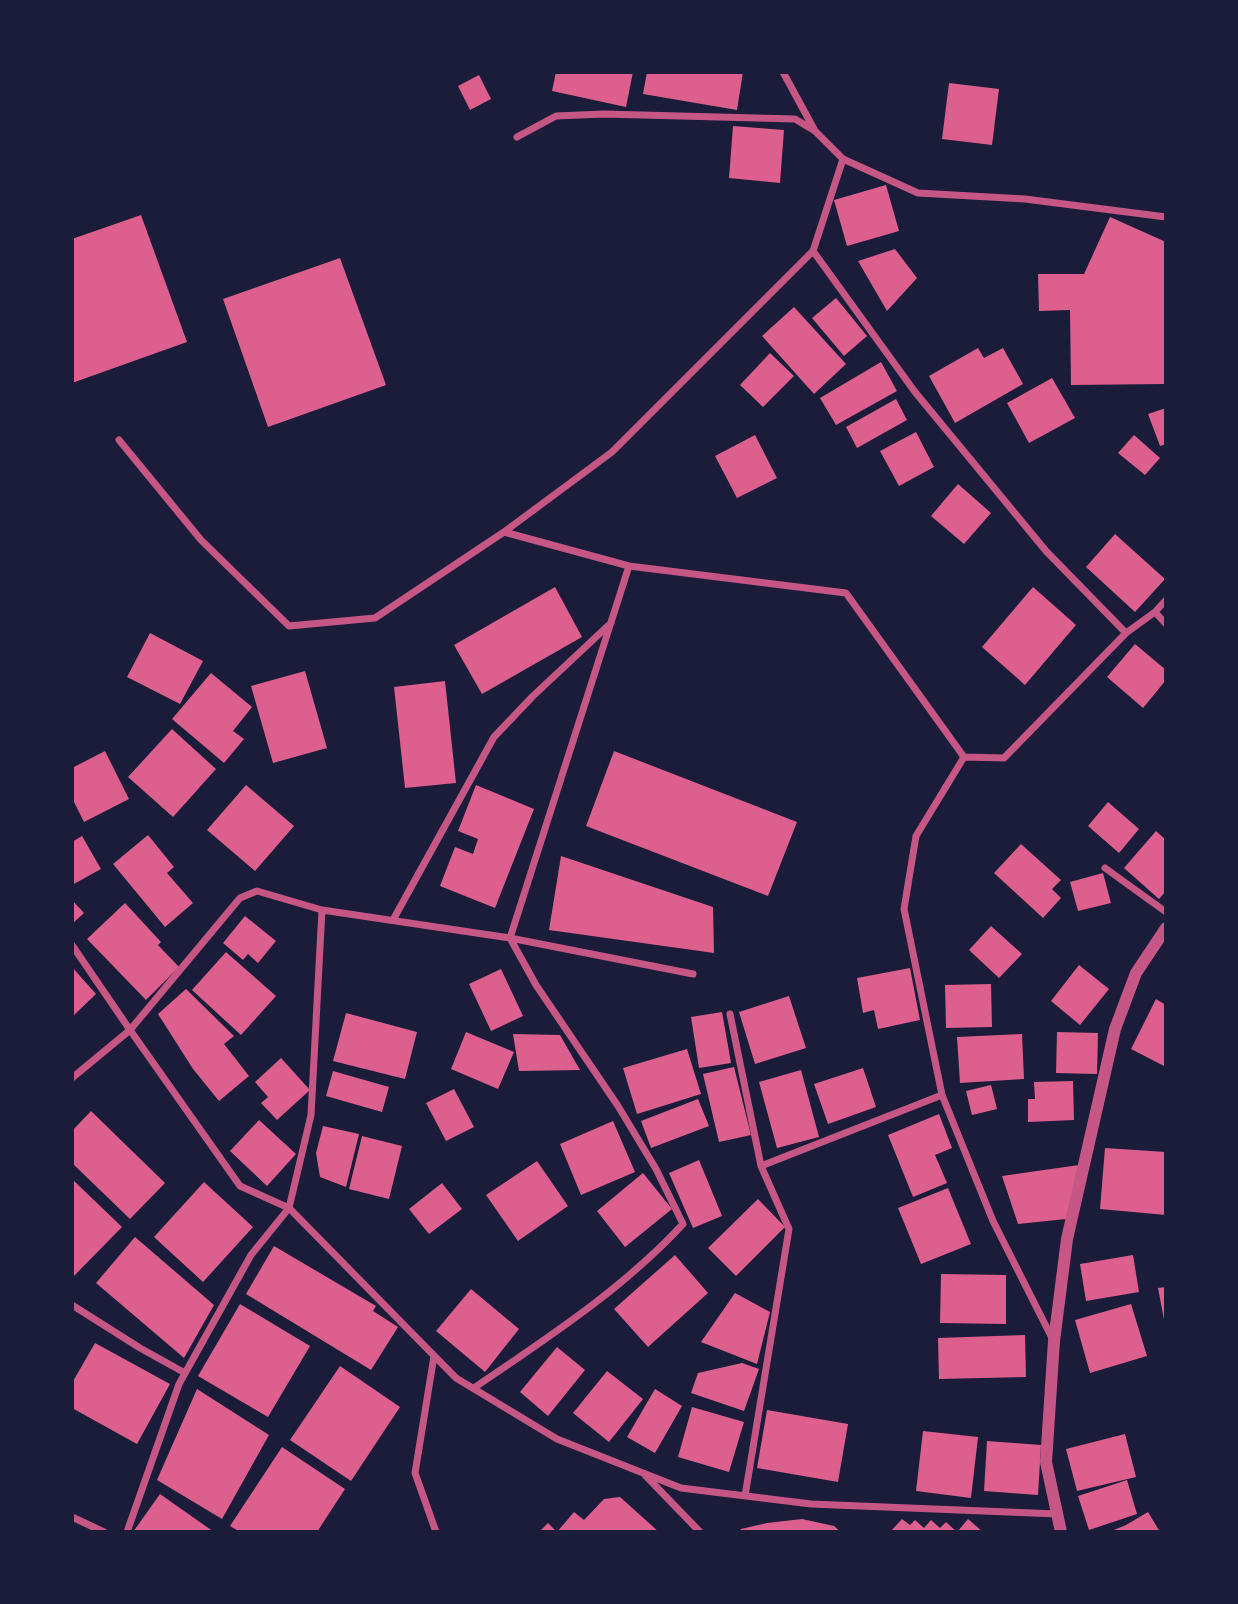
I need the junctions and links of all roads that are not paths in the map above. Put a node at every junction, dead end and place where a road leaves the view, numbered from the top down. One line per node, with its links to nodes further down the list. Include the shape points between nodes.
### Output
1 (783, 72): 2 (street)
2 (815, 131): 3 (street, via 795,119 604,114 556,116); 4 (street)
3 (517, 137)
4 (843, 159): 5 (street, via 918,193 1025,199); 6 (street)
5 (1166, 217)
6 (813, 251): 8 (street, via 612,452); 14 (street, via 915,393 1046,551)
7 (119, 440): 8 (street, via 201,540 289,626 375,618)
8 (504, 532): 9 (street)
9 (629, 566): 12 (street); 15 (street, via 846,593)
10 (1166, 600): 11 (street)
11 (1155, 612): 13 (street); 14 (street)
12 (611, 622): 19 (street, via 494,737); 21 (street)
13 (1166, 624)
14 (1126, 634): 15 (street, via 1004,758)
15 (964, 757): 27 (street, via 916,835 904,909)
16 (1105, 868): 18 (street)
17 (322, 910): 19 (street); 25 (street, via 257,891 240,898); 29 (street, via 311,1115)
18 (1166, 912)
19 (393, 920): 21 (street)
20 (1166, 928): 31 (street, via 1136,973 1115,1030 1067,1239)
21 (510, 938): 23 (street); 34 (street, via 536,985 618,1105 683,1224 658,1251 576,1318)
22 (72, 945): 25 (street)
23 (692, 974)
24 (730, 1014): 28 (street)
25 (130, 1030): 26 (street); 29 (street, via 240,1186)
26 (72, 1078)
27 (942, 1095): 28 (street); 31 (street, via 993,1221)
28 (761, 1166): 36 (street, via 789,1229)
29 (289, 1208): 32 (street); 33 (street, via 251,1255)
30 (72, 1305): 33 (street)
31 (1054, 1341): 37 (street, via 1046,1462)
32 (434, 1356): 34 (street); 41 (street, via 415,1473)
33 (185, 1373): 40 (street)
34 (474, 1388): 35 (street, via 557,1439)
35 (643, 1473): 36 (street, via 681,1488); 42 (street)
36 (745, 1496): 37 (street, via 811,1504)
37 (1057, 1514): 43 (street)
38 (72, 1517): 39 (street)
39 (104, 1532)
40 (127, 1532)
41 (436, 1532)
42 (700, 1532)
43 (1061, 1532)

